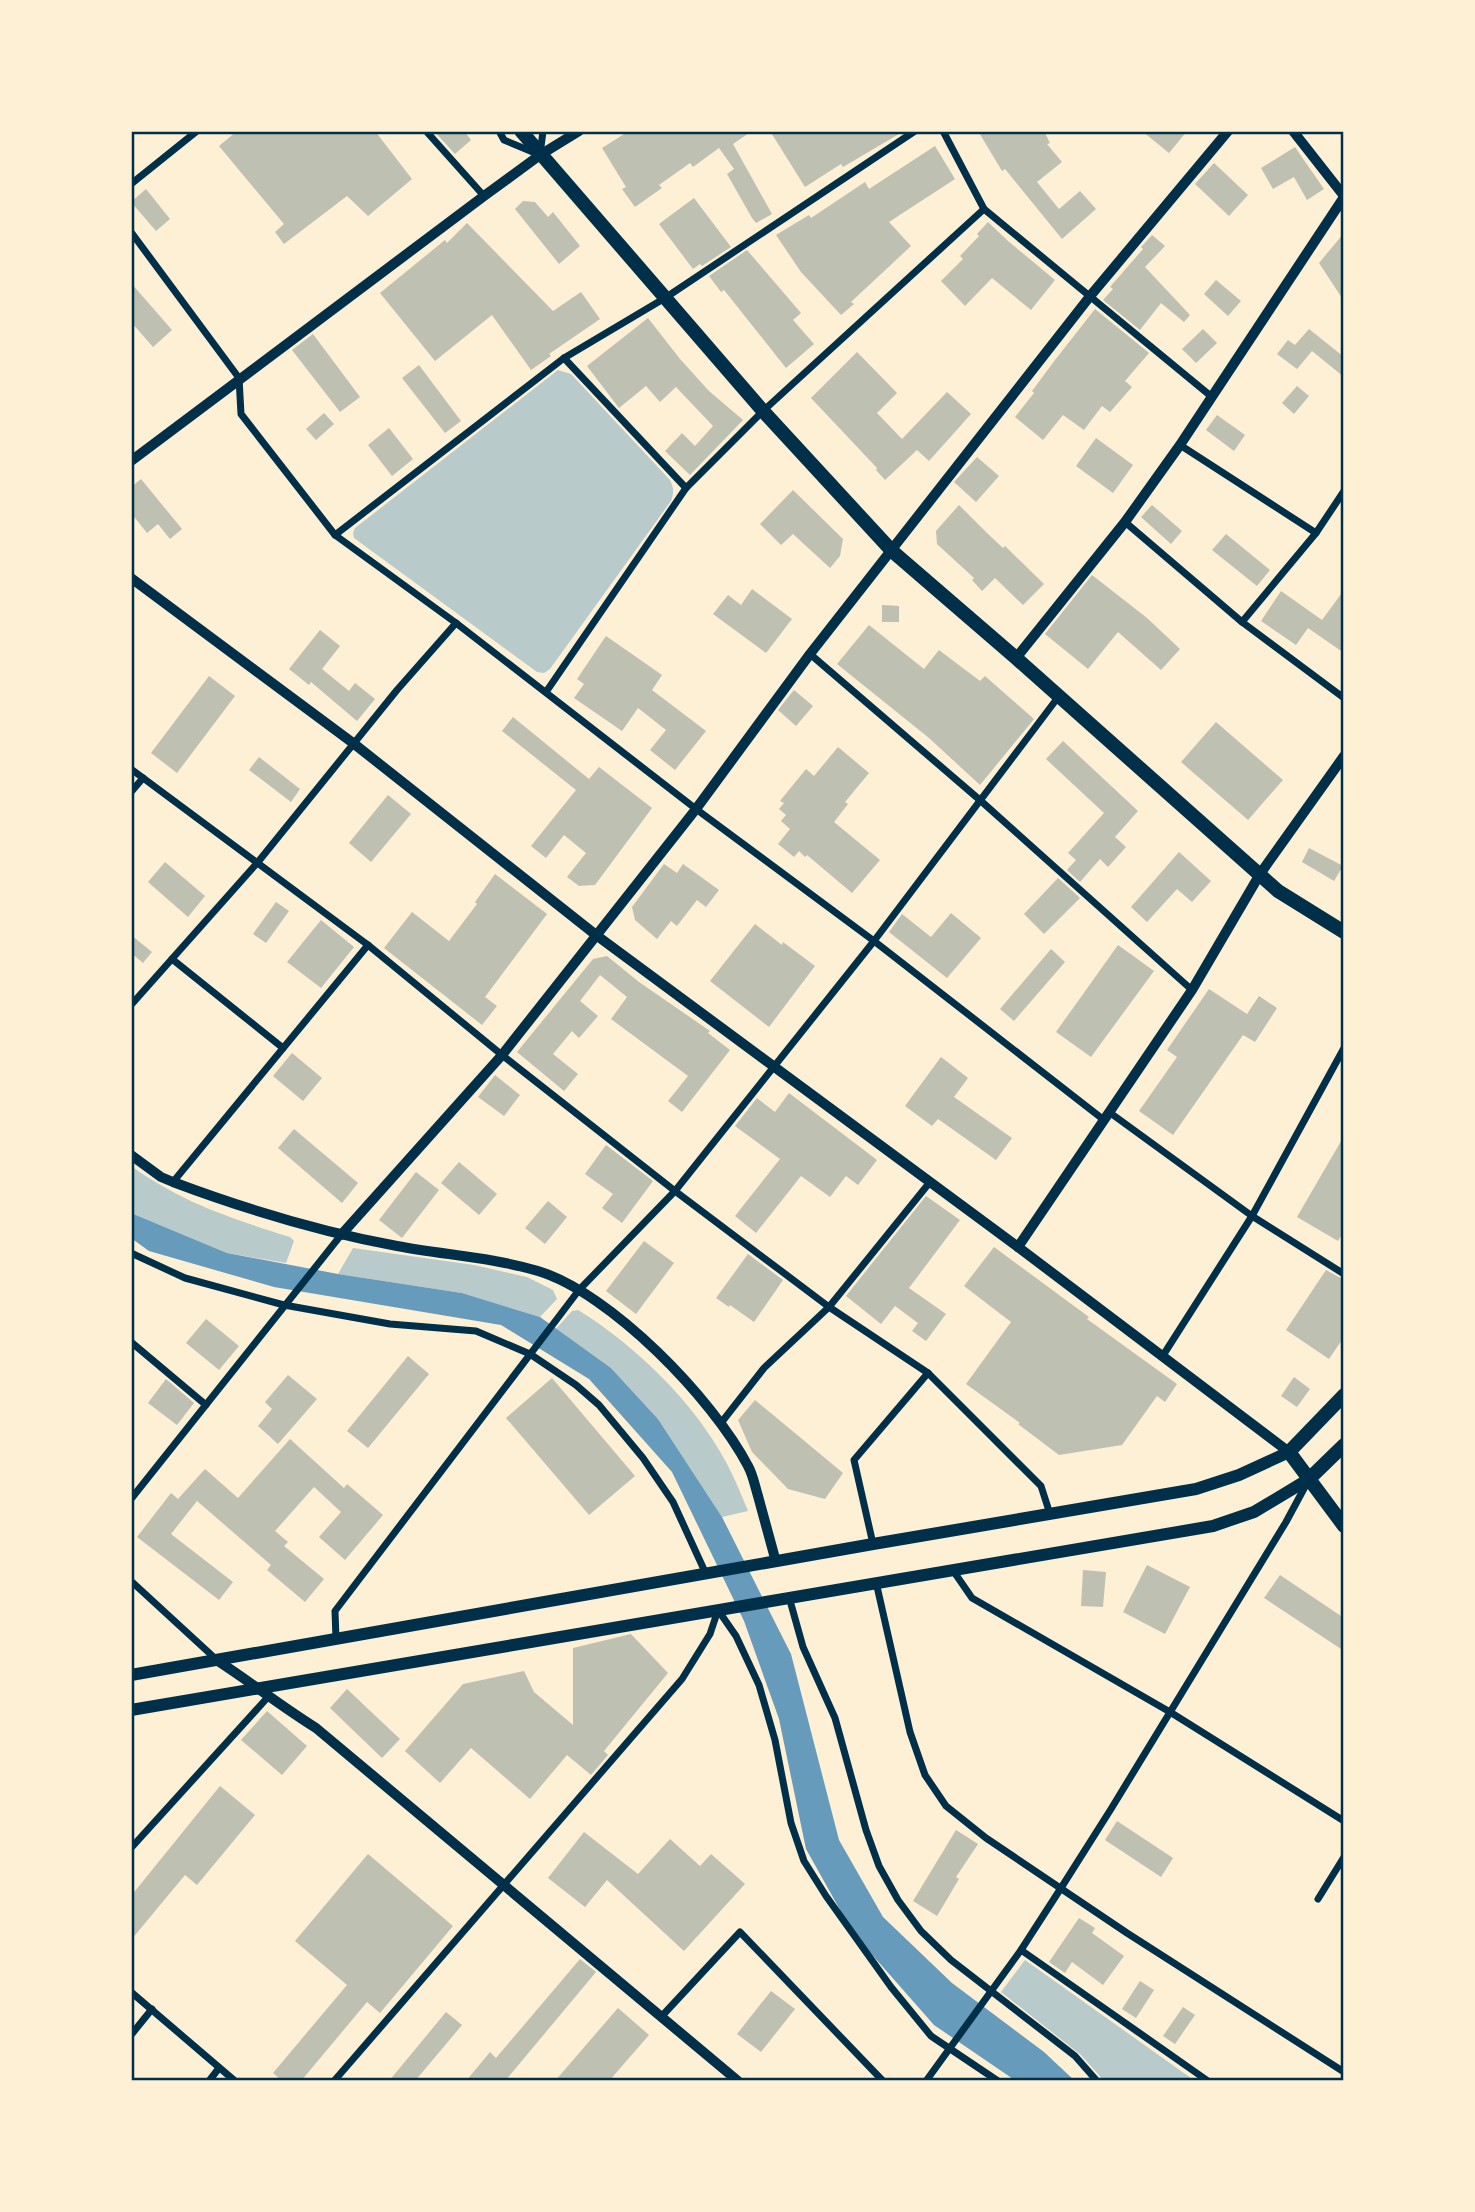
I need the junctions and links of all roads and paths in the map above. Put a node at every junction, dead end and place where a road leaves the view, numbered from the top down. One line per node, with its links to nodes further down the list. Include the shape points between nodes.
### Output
1 (197, 131): 12 (street)
2 (426, 131): 13 (street)
3 (499, 131): 11 (street, via 504,140)
4 (521, 131): 11 (main road)
5 (543, 131): 11 (street)
6 (579, 131): 11 (street)
7 (915, 131): 18 (street)
8 (943, 131): 15 (street)
9 (1228, 131): 17 (street)
10 (1293, 131): 14 (street)
11 (540, 155): 13 (street); 18 (main road)
12 (131, 184)
13 (484, 196): 20 (street)
14 (1344, 197): 21 (street)
15 (984, 209): 17 (street); 22 (street)
16 (131, 232): 20 (street)
17 (1091, 295): 21 (street); 30 (street)
18 (665, 298): 19 (street); 22 (main road)
19 (564, 358): 25 (street); 29 (street)
20 (239, 378): 24 (street); 29 (street, via 241,414)
21 (1212, 397): 23 (street)
22 (762, 411): 25 (street); 30 (main road)
23 (1180, 445): 27 (street); 28 (street)
24 (131, 461)
25 (685, 488): 36 (street)
26 (1344, 491): 28 (street)
27 (1125, 522): 32 (street); 35 (street)
28 (1316, 533): 32 (street)
29 (335, 535): 33 (street)
30 (892, 551): 34 (street); 35 (main road)
31 (131, 578): 39 (street)
32 (1242, 622): 38 (street)
33 (457, 623): 36 (street); 39 (street)
34 (810, 654): 44 (street); 45 (street)
35 (1016, 658): 37 (main road)
36 (546, 692): 45 (street)
37 (1059, 696): 44 (street); 47 (main road)
38 (1344, 698)
39 (353, 743): 46 (street); 49 (street)
40 (1344, 756): 47 (street)
41 (131, 769): 42 (street)
42 (143, 778): 43 (street); 46 (street)
43 (131, 792)
44 (981, 801): 50 (street); 53 (street)
45 (696, 809): 49 (street); 50 (street)
46 (258, 862): 51 (street); 52 (street)
47 (1260, 874): 48 (main road, via 1278,891); 53 (street)
48 (1344, 932)
49 (596, 935): 57 (street); 58 (street)
50 (874, 941): 58 (street); 59 (street)
51 (368, 945): 55 (street); 57 (street)
52 (172, 959): 54 (street); 55 (street)
53 (1192, 990): 59 (street)
54 (131, 1005)
55 (283, 1048): 61 (street)
56 (1344, 1048): 64 (street)
57 (502, 1055): 63 (street); 65 (street)
58 (773, 1066): 62 (street); 63 (street)
59 (1106, 1116): 64 (street); 66 (street)
60 (131, 1154): 61 (street)
61 (173, 1182): 65 (street)
62 (930, 1182): 66 (street); 71 (street)
63 (675, 1191): 69 (street); 71 (street)
64 (1252, 1216): 68 (street); 74 (street)
65 (341, 1235): 69 (street, via 540,1271); 70 (street)
66 (1018, 1247): 74 (street)
67 (131, 1253): 70 (street, via 186,1278)
68 (1344, 1274)
69 (579, 1290): 73 (street); 78 (street, via 634,1329)
70 (284, 1305): 73 (street, via 390,1324 476,1331); 77 (street)
71 (829, 1307): 75 (street); 78 (street, via 764,1368)
72 (131, 1342): 77 (street)
73 (530, 1354): 88 (street, via 600,1405 643,1458 673,1502); 93 (street, via 335,1611)
74 (1162, 1357): 80 (street)
75 (928, 1373): 83 (street, via 1041,1486); 85 (street, via 854,1460)
76 (1344, 1395): 80 (main road)
77 (206, 1405): 82 (street)
78 (721, 1423): 86 (street, via 750,1467)
79 (1344, 1445): 81 (main road)
80 (1289, 1452): 81 (main road); 83 (main road, via 1196,1489)
81 (1309, 1479): 84 (main road); 87 (main road, via 1254,1512 1213,1526); 98 (street)
82 (131, 1499)
83 (1050, 1514): 85 (main road)
84 (1344, 1526)
85 (873, 1544): 86 (main road)
86 (776, 1562): 88 (main road)
87 (952, 1569): 90 (main road); 98 (street, via 972,1598)
88 (706, 1574): 93 (main road)
89 (131, 1581): 94 (street)
90 (876, 1582): 91 (main road); 103 (street, via 910,1732 925,1775 946,1806)
91 (789, 1597): 92 (main road); 106 (street, via 803,1647 835,1718 879,1866 921,1931)
92 (718, 1610): 96 (main road); 102 (street, via 710,1634 682,1679); 111 (street, via 759,1685 804,1861 891,1987 931,2036)
93 (336, 1640): 94 (main road)
94 (218, 1661): 95 (main road); 96 (street)
95 (131, 1675)
96 (264, 1693): 97 (main road); 100 (street); 102 (street, via 316,1728)
97 (131, 1710)
98 (1170, 1712): 99 (street); 103 (street)
99 (1344, 1821)
100 (131, 1848)
101 (1344, 1857): 104 (street)
102 (503, 1885): 109 (street); 116 (street)
103 (1061, 1888): 105 (street); 113 (street)
104 (1318, 1899)
105 (1021, 1950): 106 (street); 122 (street)
106 (992, 1990): 111 (street); 121 (street, via 1075,2056)
107 (131, 1992): 108 (street)
108 (152, 2009): 110 (street); 112 (street)
109 (661, 2017): 117 (street); 118 (street, via 740,1932)
110 (131, 2035)
111 (949, 2049): 119 (street); 120 (street)
112 (219, 2068): 114 (street); 115 (street)
113 (1344, 2072)
114 (209, 2081)
115 (235, 2081)
116 (334, 2081)
117 (738, 2081)
118 (883, 2081)
119 (926, 2081)
120 (998, 2081)
121 (1097, 2081)
122 (1208, 2081)

